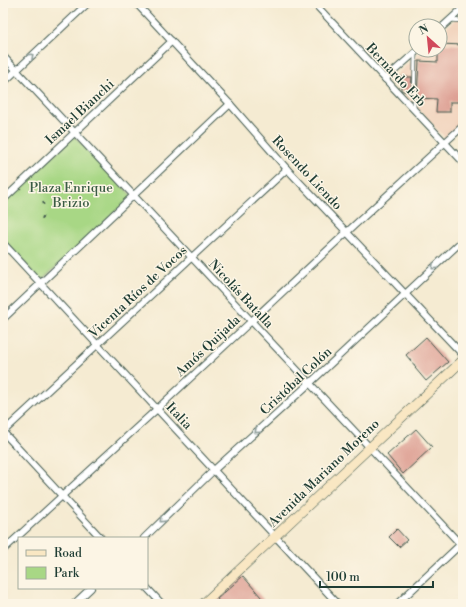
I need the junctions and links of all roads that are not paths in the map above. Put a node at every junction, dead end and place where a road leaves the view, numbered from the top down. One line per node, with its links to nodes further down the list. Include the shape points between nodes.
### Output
1 (88, 3): 11 (street, one-way to 1)
2 (136, 3): 7 (street, Rosendo Liendo)
3 (314, 3): 12 (street, Bernardo Erb)
4 (463, 8): 5 (street)
5 (450, 20): 6 (lane)
6 (463, 21)
7 (172, 41): 14 (street, Rosendo Liendo); 17 (street, Ismael Bianchi)
8 (3, 56): 11 (street, Nicolás Batalla)
9 (408, 58): 12 (street)
10 (416, 58): 15 (lane)
11 (16, 70): 13 (street); 17 (street, Nicolás Batalla)
12 (385, 79): 15 (street, Bernardo Erb)
13 (3, 83)
14 (230, 104): 20 (street, Rosendo Liendo); 21 (street)
15 (414, 110): 18 (street, Bernardo Erb)
16 (463, 126): 18 (street, Amós Quijada)
17 (74, 133): 21 (street, Nicolás Batalla); 22 (street, Ismael Bianchi)
18 (446, 143): 19 (street, Bernardo Erb); 23 (street, Amós Quijada)
19 (463, 162)
20 (287, 169): 23 (street, Rosendo Liendo); 26 (street, Vicenta Ríos de Vocos)
21 (134, 196): 26 (street, Nicolás Batalla); 27 (street)
22 (3, 200)
23 (347, 232): 28 (street, Rosendo Liendo); 30 (street, Amós Quijada)
24 (463, 240): 28 (street, Cristóbal Colón, one-way to 28)
25 (3, 243): 27 (street, Italia)
26 (192, 258): 30 (street, Nicolás Batalla); 31 (street, Vicenta Ríos de Vocos)
27 (41, 284): 29 (street); 31 (street, Italia)
28 (405, 294): 32 (street, Rosendo Liendo); 34 (street, Cristóbal Colón)
29 (3, 319)
30 (251, 321): 34 (street, Nicolás Batalla); 35 (street, Amós Quijada)
31 (97, 345): 35 (street, Italia); 36 (street, Vicenta Ríos de Vocos)
32 (463, 355)
33 (463, 360): 37 (main road, Avenida Mariano Moreno)
34 (310, 383): 37 (street, Nicolás Batalla); 38 (street, Cristóbal Colón, one-way to 38)
35 (157, 409): 38 (street, Italia); 39 (street, Amós Quijada)
36 (3, 432): 39 (street)
37 (370, 447): 42 (main road, Avenida Mariano Moreno); 43 (street, Nicolás Batalla)
38 (214, 470): 41 (street, Cristóbal Colón, one-way to 41); 42 (street, Italia)
39 (62, 495): 40 (street); 44 (street, Amós Quijada)
40 (100, 537)
41 (145, 537)
42 (276, 537): 49 (main road, Avenida Mariano Moreno); 50 (street, Italia)
43 (462, 544): 51 (street)
44 (3, 550)
45 (90, 589): 47 (street)
46 (148, 589): 48 (street)
47 (74, 604)
48 (162, 604)
49 (203, 604)
50 (338, 604)
51 (397, 604)

